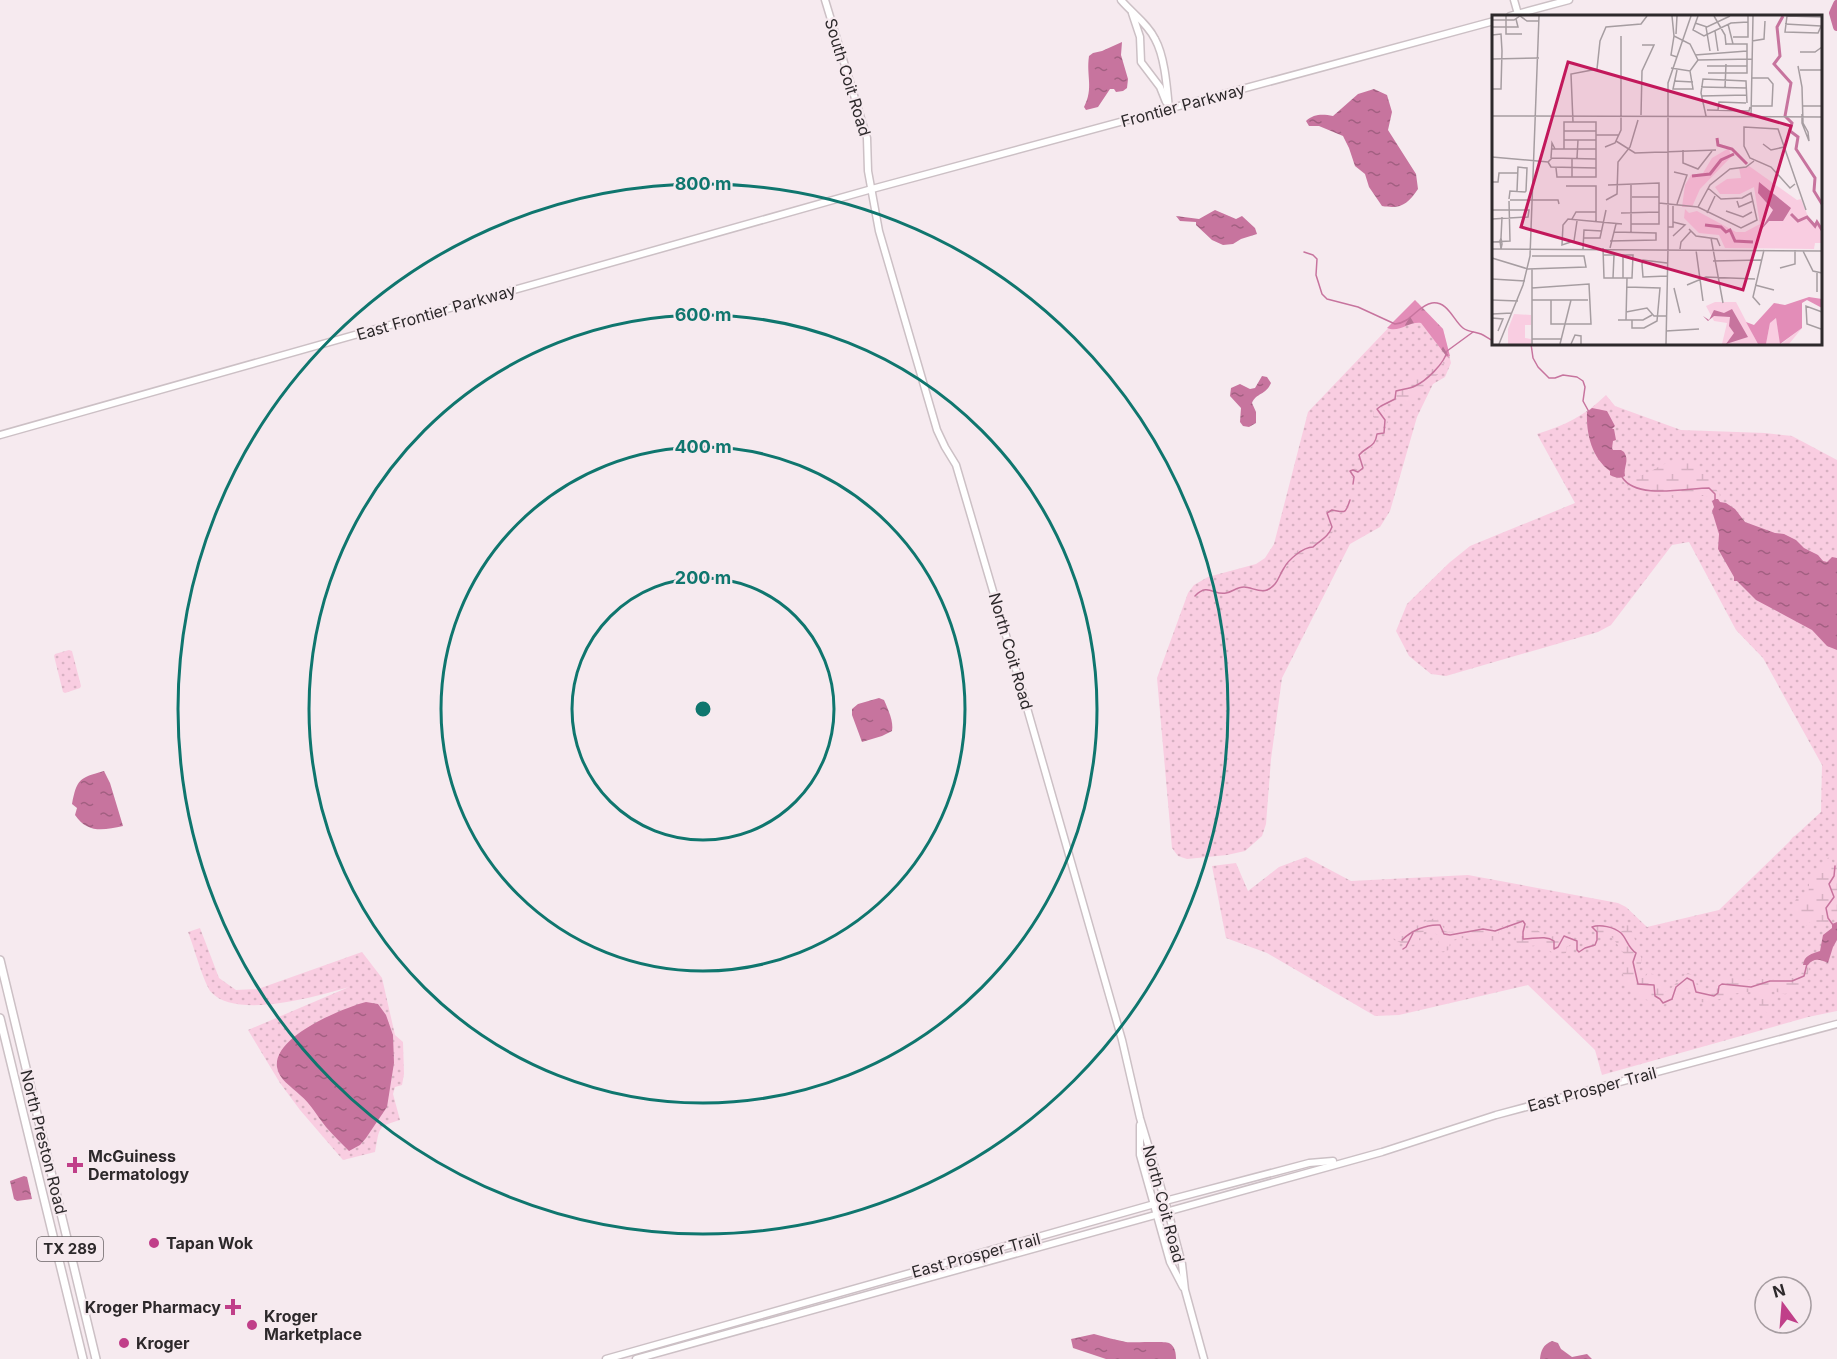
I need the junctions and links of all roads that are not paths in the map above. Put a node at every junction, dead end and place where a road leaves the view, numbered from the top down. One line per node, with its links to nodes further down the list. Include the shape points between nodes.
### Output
1 (825, 0): 10 (street, South Coit Road, via 867,138)
2 (1121, 0): 5 (street)
3 (1514, 0): 6 (street)
4 (1569, 0): 6 (street)
5 (1131, 13): 9 (street, via 1140,37 1141,62 1160,87); 9 (street, via 1156,39)
6 (1518, 14): 7 (street)
7 (1514, 15)
8 (1492, 22): 9 (street, Frontier Parkway)
9 (1169, 109): 10 (street, Frontier Parkway)
10 (872, 189): 11 (street, East Frontier Parkway); 15 (street, North Coit Road, via 879,231 936,430 956,465 1122,1040)
11 (0, 435)
12 (0, 960): 22 (main road, North Preston Road / TX 289)
13 (0, 1018): 23 (main road, North Preston Road / TX 289)
14 (1837, 1024): 16 (street, East Prosper Trail, via 1496,1115)
15 (1140, 1118): 17 (street, North Coit Road); 18 (street, North Coit Road, via 1140,1155)
16 (1348, 1160): 17 (street, East Prosper Trail, via 1309,1163); 19 (street, East Prosper Trail)
17 (1165, 1201): 18 (street, East Prosper Trail); 19 (street, North Coit Road)
18 (1154, 1205): 20 (street, North Coit Road); 26 (street, East Prosper Trail)
19 (1168, 1211): 20 (street, East Prosper Trail); 21 (street, North Coit Road)
20 (1156, 1214): 21 (street, North Coit Road, via 1170,1262); 27 (street, East Prosper Trail)
21 (1185, 1290): 28 (street, North Coit Road)
22 (86, 1318): 23 (main road); 25 (main road, North Preston Road / TX 289)
23 (74, 1322): 24 (main road, North Preston Road / TX 289)
24 (83, 1359)
25 (96, 1359)
26 (606, 1359)
27 (636, 1359)
28 (1204, 1359)

